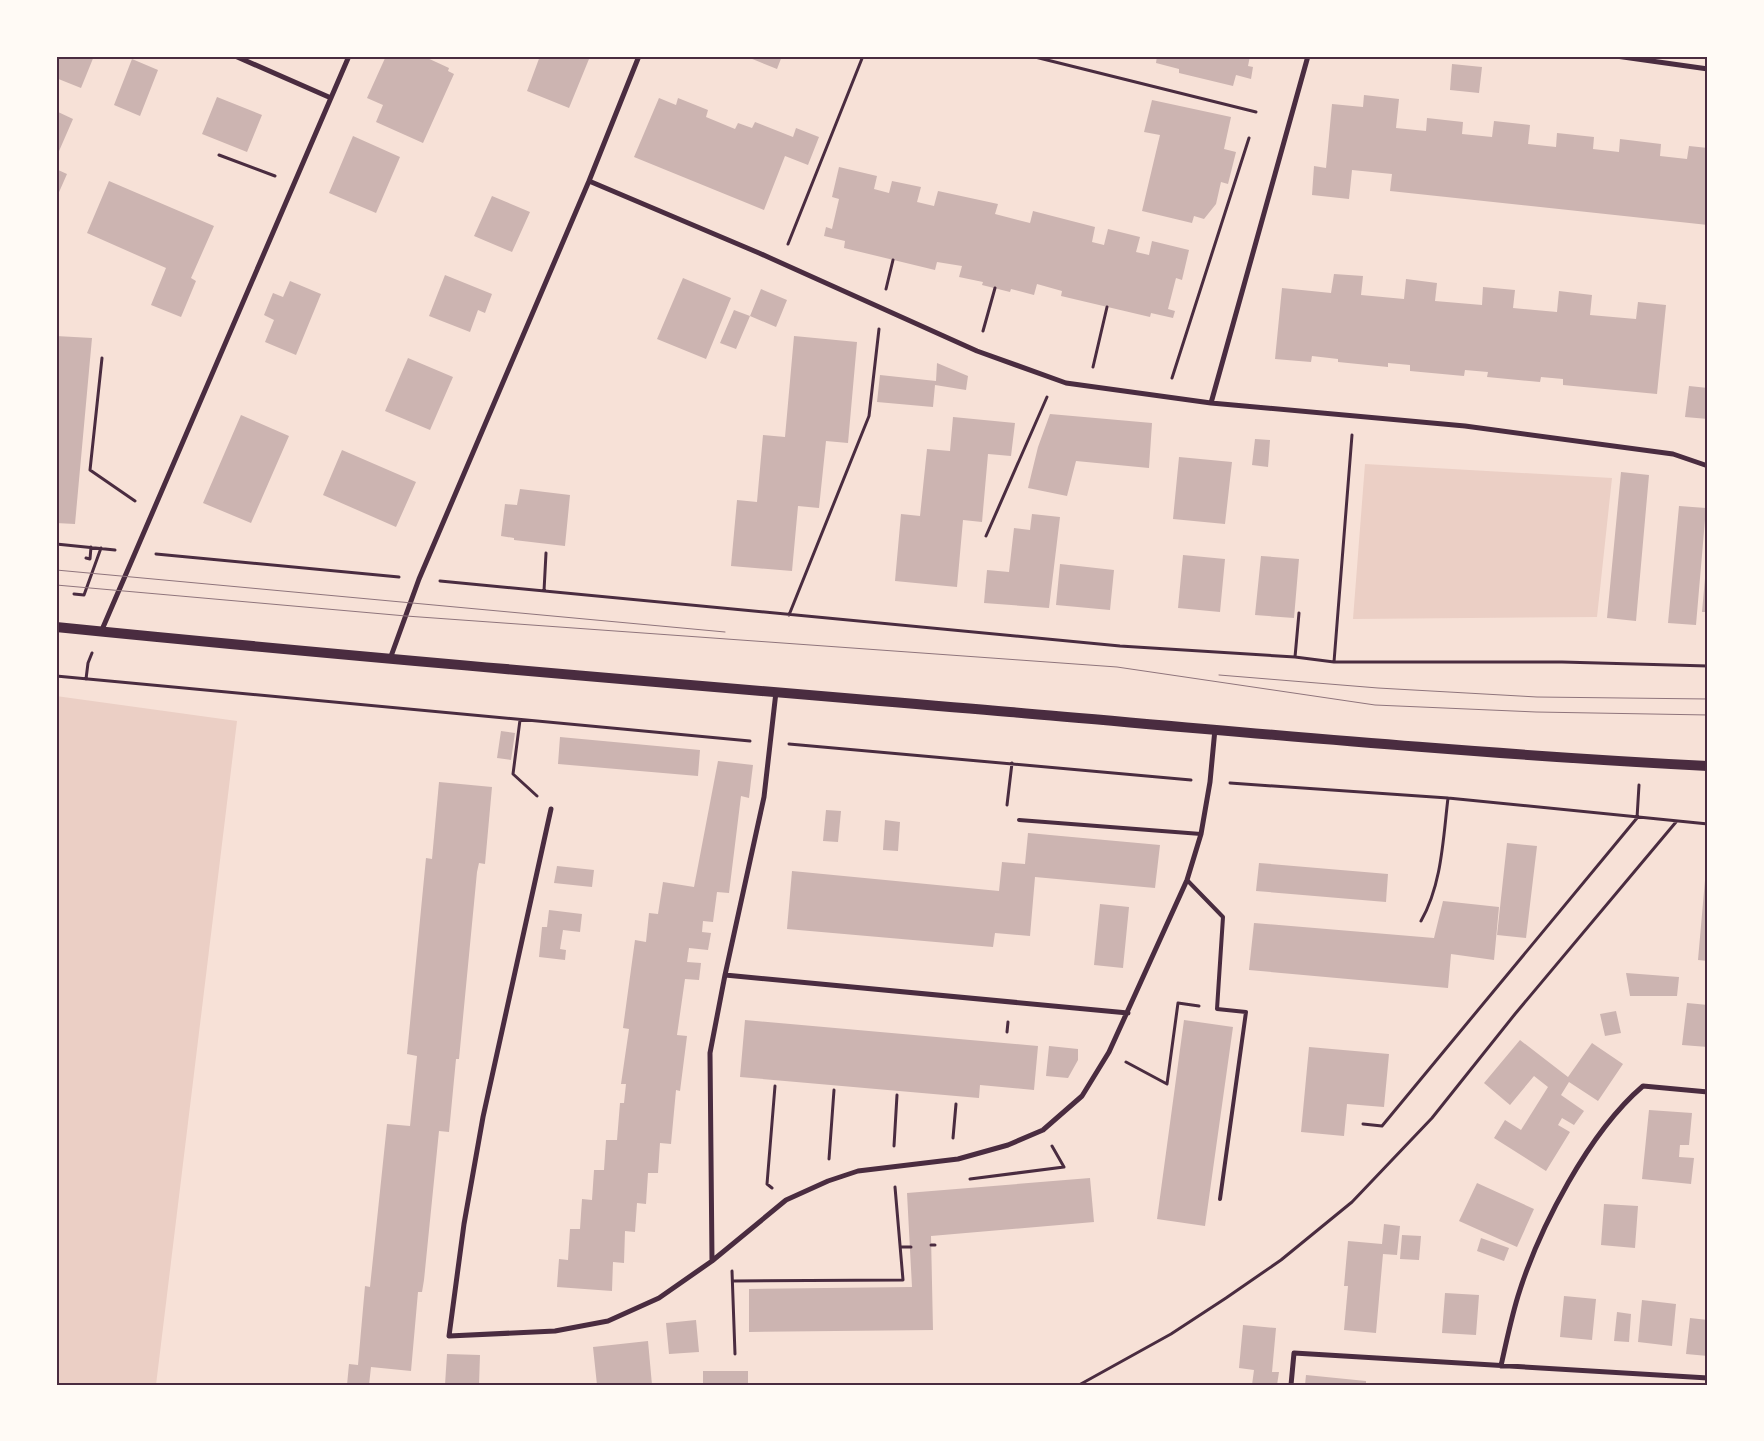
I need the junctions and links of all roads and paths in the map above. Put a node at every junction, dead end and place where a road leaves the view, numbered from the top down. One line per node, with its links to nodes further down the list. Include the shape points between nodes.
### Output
1 (235, 56): 9 (street)
2 (349, 56): 9 (street)
3 (639, 56): 13 (street)
4 (863, 56): 16 (path)
5 (1031, 56): 10 (path)
6 (1308, 56): 25 (street)
7 (1616, 56): 8 (street)
8 (1708, 69)
9 (331, 98): 14 (street)
10 (1256, 112)
11 (1248, 138): 24 (path)
12 (219, 155): 14 (path)
13 (589, 181): 16 (street); 36 (street)
14 (294, 183): 28 (street)
15 (892, 260): 19 (path)
16 (781, 263): 19 (street)
17 (995, 288): 20 (path)
18 (1107, 307): 23 (path)
19 (881, 308): 20 (street); 40 (path, via 869,416)
20 (977, 351): 22 (street)
21 (102, 358): 28 (path, via 90,470)
22 (1055, 379): 23 (street); 29 (path)
23 (1088, 386): 24 (street)
24 (1166, 397): 25 (street)
25 (1211, 403): 26 (street)
26 (1354, 416): 27 (street, via 1465,426 1673,454); 45 (path)
27 (1708, 466)
28 (152, 513): 33 (street)
29 (986, 536)
30 (56, 544): 31 (path)
31 (91, 547): 32 (path); 35 (path, via 90,559)
32 (101, 548): 33 (path); 38 (path, via 84,595)
33 (134, 552): 36 (path); 42 (street)
34 (546, 553): 37 (path)
35 (86, 558)
36 (418, 579): 37 (path); 44 (street)
37 (544, 591): 40 (path)
38 (74, 594)
39 (1299, 613): 43 (path)
40 (789, 615): 43 (path, via 1120,646)
41 (56, 627): 42 (main road)
42 (101, 632): 44 (main road)
43 (1294, 657): 45 (path)
44 (390, 660): 48 (main road)
45 (1334, 662): 46 (path)
46 (1708, 666)
47 (56, 676): 49 (path)
48 (776, 692): 50 (main road); 51 (street)
49 (520, 720): 51 (path); 57 (path, via 513,774)
50 (1215, 729): 53 (main road); 55 (street)
51 (770, 743): 52 (path); 65 (street, via 764,797)
52 (1012, 763): 55 (path); 59 (path, via 1007,811)
53 (1640, 763): 54 (main road); 58 (path)
54 (1708, 766)
55 (1210, 782): 56 (path); 62 (street)
56 (1448, 798): 58 (path); 64 (path, via 1439,869 1429,907)
57 (551, 810): 83 (street, via 484,1117 464,1224 449,1336 555,1331 608,1320 659,1298)
58 (1637, 818): 60 (path); 74 (path, via 1382,1126)
59 (1019, 820): 62 (lane)
60 (1676, 821): 61 (path); 88 (path, via 1432,1118 1352,1202 1281,1260 1226,1298 1171,1334)
61 (1708, 824)
62 (1201, 834): 63 (street)
63 (1187, 880): 66 (lane, via 1223,917); 67 (street)
64 (1421, 922)
65 (725, 974): 67 (street); 83 (street, via 710,1053)
66 (1216, 1008): 68 (path, via 1178,1003 1167,1084); 78 (lane, via 1246,1012)
67 (1128, 1013): 68 (street)
68 (1109, 1052): 75 (street, via 1082,1096 1043,1130 1008,1145)
69 (775, 1086): 79 (path, via 767,1184)
70 (834, 1090): 77 (path)
71 (1708, 1092): 86 (street, via 1643,1086 1623,1103 1582,1160 1544,1230 1518,1295)
72 (897, 1096): 76 (path)
73 (956, 1104): 75 (path)
74 (1363, 1124)
75 (952, 1160): 76 (street)
76 (893, 1166): 77 (street, via 858,1171); 80 (path)
77 (828, 1181): 79 (street)
78 (1220, 1199)
79 (786, 1200): 82 (street)
80 (901, 1247): 81 (path); 84 (path, via 904,1280)
81 (911, 1247)
82 (729, 1248): 83 (street); 84 (path)
83 (712, 1261)
84 (733, 1281): 85 (path)
85 (735, 1354)
86 (1501, 1366): 87 (street); 89 (street, via 1294,1353)
87 (1708, 1378)
88 (1079, 1385)
89 (1291, 1385)

